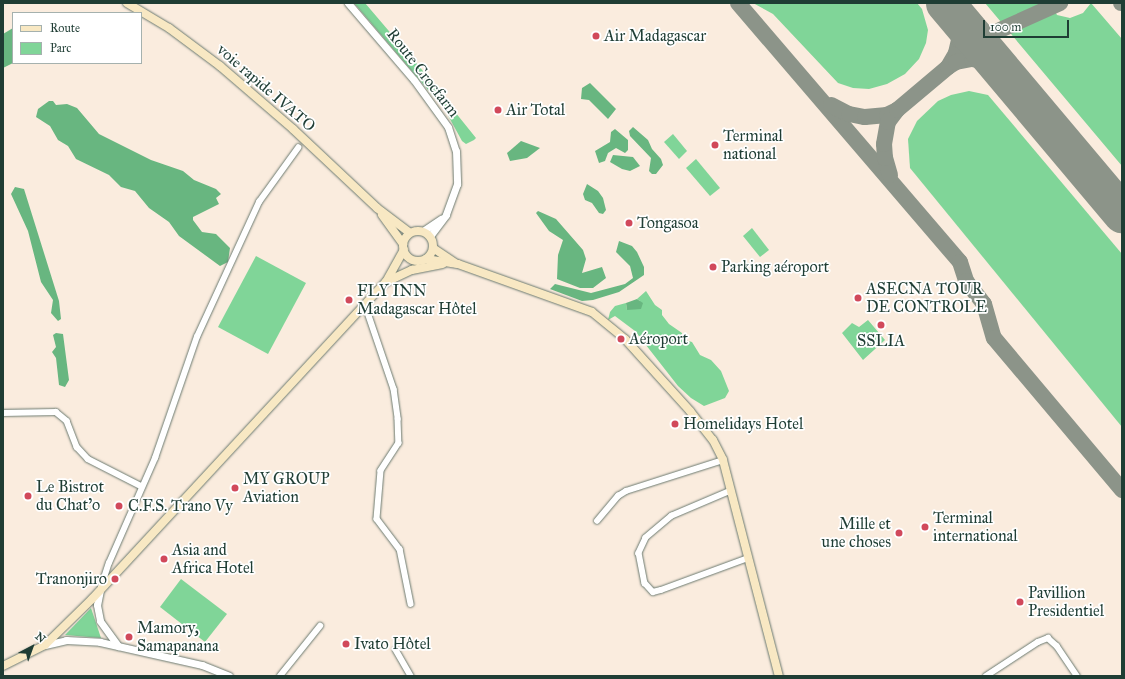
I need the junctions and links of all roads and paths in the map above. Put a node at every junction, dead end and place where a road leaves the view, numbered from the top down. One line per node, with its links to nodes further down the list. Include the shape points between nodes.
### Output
1 (127, 3): 3 (main road, voie rapide IVATO)
2 (348, 3): 8 (street, Route Crocfarm, via 414,80 448,127 456,151 457,184 446,215)
3 (142, 12)
4 (142, 12): 6 (main road, voie rapide IVATO, via 192,43 226,70)
5 (298, 148): 17 (street, via 259,202 197,337 158,451)
6 (377, 208): 7 (main road); 9 (main road)
7 (410, 233): 8 (main road); 9 (main road)
8 (427, 234): 10 (main road)
9 (403, 247): 11 (main road, via 413,260); 13 (main road)
10 (433, 248): 11 (main road); 12 (main road)
11 (423, 260): 12 (main road); 13 (main road)
12 (457, 264): 13 (main road, via 412,270); 16 (main road, via 592,312 644,359 705,430)
13 (386, 282): 14 (main road)
14 (365, 304): 21 (main road); 22 (street, via 394,389 398,419 399,443 381,471 378,519 400,549)
15 (3, 413): 17 (street, via 56,412 67,422 77,447 88,459)
16 (723, 460): 18 (main road); 19 (street, via 626,491 618,496)
17 (141, 486): 21 (street)
18 (731, 491): 20 (main road); 20 (street, via 672,516 646,538 639,553 645,583 652,592 661,590)
19 (596, 521)
20 (748, 558): 31 (main road)
21 (100, 590): 24 (main road); 25 (street, via 97,605 100,621)
22 (411, 604)
23 (320, 626): 29 (street)
24 (45, 645): 25 (street, via 66,640); 27 (main road)
25 (118, 646): 28 (street, via 202,665)
26 (396, 650): 30 (street)
27 (3, 666)
28 (230, 676)
29 (280, 676)
30 (411, 676)
31 (779, 676)
32 (986, 676): 33 (street, via 1048,638 1057,646)
33 (1077, 676)

